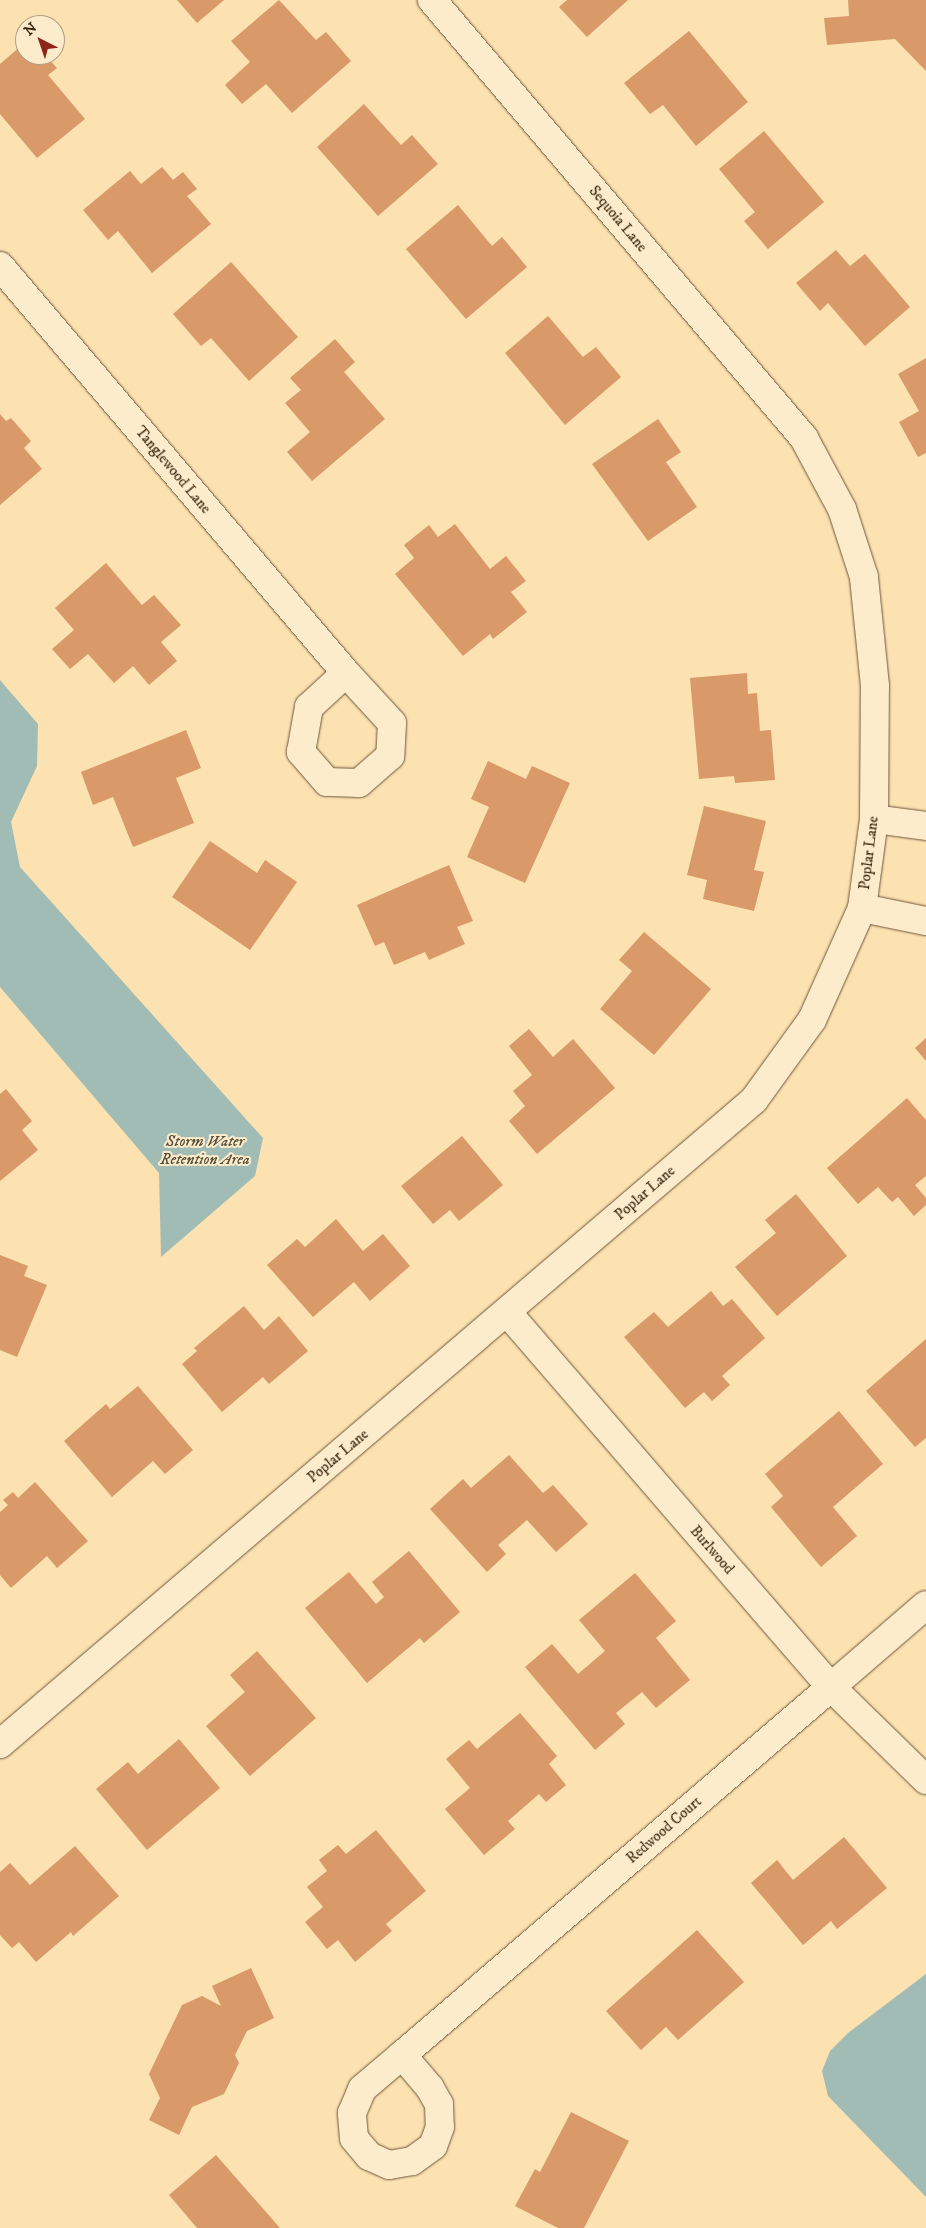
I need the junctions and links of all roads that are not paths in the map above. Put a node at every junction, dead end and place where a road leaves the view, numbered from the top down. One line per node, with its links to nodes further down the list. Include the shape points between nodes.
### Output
1 (432, 0): 3 (street, Sequoia Lane)
2 (0, 266): 4 (street, Tanglewood Lane)
3 (804, 438): 5 (street, Poplar Lane, via 842,509 864,577 875,686)
4 (346, 674)
5 (874, 819): 6 (street); 7 (street, Poplar Lane)
6 (926, 826)
7 (862, 908): 8 (street); 9 (street, Poplar Lane, via 812,1020 754,1100)
8 (926, 921)
9 (506, 1312): 11 (street, Burlwood); 12 (street, Poplar Lane)
10 (926, 1605): 11 (street, Redwood Court)
11 (831, 1687): 13 (street, Burlwood); 14 (street, Redwood Court)
12 (0, 1744)
13 (926, 1780)
14 (402, 2055)

